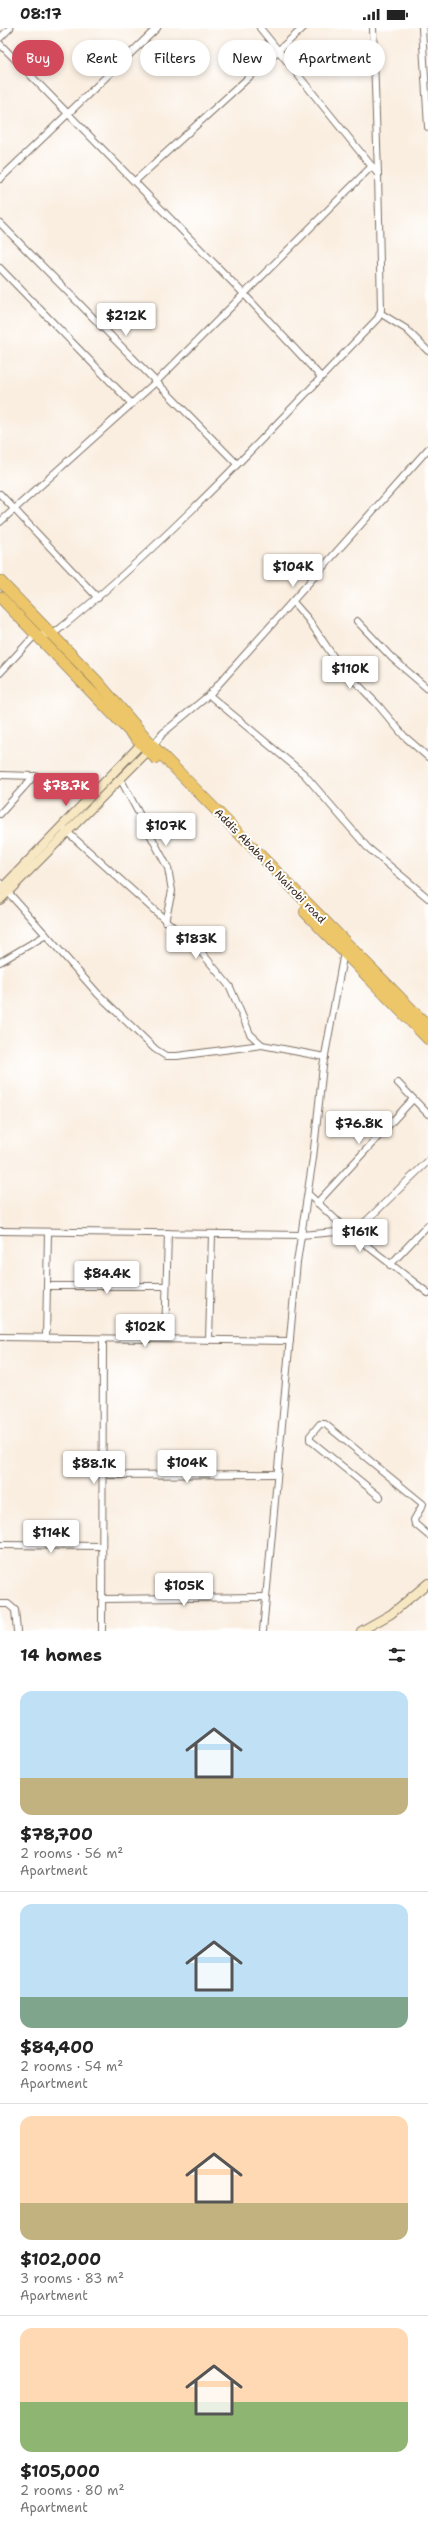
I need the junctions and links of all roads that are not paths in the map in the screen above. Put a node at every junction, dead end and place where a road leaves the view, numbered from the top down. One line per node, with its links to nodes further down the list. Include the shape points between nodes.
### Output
1 (10, 28): 7 (street)
2 (157, 28): 10 (street)
3 (260, 28): 9 (street)
4 (303, 28): 9 (street)
5 (373, 28): 13 (street)
6 (422, 28): 11 (street)
7 (0, 38)
8 (0, 44): 10 (street)
9 (278, 50): 12 (street); 15 (street)
10 (69, 114): 14 (street); 15 (street)
11 (428, 127)
12 (372, 166): 13 (street); 18 (street)
13 (378, 174): 19 (street, via 382,302)
14 (0, 179)
15 (134, 181): 18 (street)
16 (0, 223): 22 (street)
17 (0, 268): 23 (street)
18 (244, 294): 21 (street); 22 (street)
19 (380, 313): 20 (street, via 406,329); 21 (street)
20 (428, 351)
21 (321, 377): 25 (street)
22 (157, 381): 23 (street); 25 (street)
23 (132, 404): 27 (street)
24 (428, 449): 32 (street)
25 (237, 464): 31 (street)
26 (0, 494): 27 (street)
27 (15, 509): 28 (street); 31 (street)
28 (0, 522)
29 (0, 581): 35 (highway, Addis Ababa to Nairobi road)
30 (0, 597): 34 (highway, Addis Ababa to Nairobi road)
31 (98, 598): 35 (street)
32 (293, 602): 38 (street); 41 (street, via 308,619 339,665 404,736)
33 (357, 621): 37 (street, via 392,658)
34 (36, 634): 35 (street); 36 (street); 40 (highway, Addis Ababa to Nairobi road)
35 (52, 635): 40 (highway, Addis Ababa to Nairobi road, via 96,680)
36 (0, 673)
37 (428, 690)
38 (209, 695): 39 (street); 50 (street, via 304,774 367,847)
39 (163, 733): 40 (street); 40 (street)
40 (147, 745): 44 (main road); 45 (main road); 54 (highway, Addis Ababa to Nairobi road); 56 (highway, Addis Ababa to Nairobi road)
41 (428, 757)
42 (0, 775): 43 (street)
43 (34, 776): 45 (street); 46 (street)
44 (121, 780): 48 (main road); 52 (street, via 168,868 172,891)
45 (98, 787): 47 (main road)
46 (0, 814)
47 (61, 826): 48 (street); 49 (main road)
48 (68, 833): 49 (main road); 52 (street)
49 (3, 888): 51 (main road); 53 (street)
50 (428, 898)
51 (0, 900)
52 (165, 921): 58 (street, via 202,953 230,987 250,1034)
53 (46, 935): 55 (street); 58 (street, via 98,994 155,1049 166,1056)
54 (344, 952): 57 (highway, Addis Ababa to Nairobi road); 59 (street)
55 (0, 962)
56 (428, 1026)
57 (428, 1039)
58 (262, 1045): 59 (street)
59 (325, 1057): 64 (street)
60 (398, 1083): 61 (street)
61 (414, 1099): 62 (street); 65 (street)
62 (428, 1114)
63 (428, 1161): 68 (street, via 360,1227)
64 (308, 1194): 65 (street); 72 (street)
65 (317, 1203): 68 (street)
66 (428, 1225): 73 (street)
67 (0, 1231): 69 (street)
68 (348, 1231): 72 (street); 73 (street)
69 (48, 1232): 70 (street); 74 (street)
70 (168, 1233): 71 (street); 75 (street)
71 (212, 1234): 72 (street); 81 (street)
72 (301, 1235): 82 (street)
73 (390, 1265): 76 (street)
74 (47, 1286): 75 (street); 78 (street)
75 (166, 1286): 80 (street)
76 (427, 1291)
77 (0, 1337): 78 (street)
78 (46, 1338): 79 (street)
79 (103, 1339): 80 (street); 83 (street)
80 (165, 1340): 81 (street)
81 (209, 1340): 82 (street)
82 (290, 1341): 84 (street)
83 (102, 1472): 84 (street, via 109,1475); 88 (street)
84 (277, 1474): 90 (street)
85 (380, 1497): 86 (street, via 310,1440 310,1436 320,1424 325,1424 423,1504 414,1520)
86 (428, 1535)
87 (0, 1545): 88 (street)
88 (102, 1546): 91 (street)
89 (428, 1583): 96 (main road, via 390,1614)
90 (266, 1598): 91 (street); 95 (street)
91 (102, 1599): 94 (street)
92 (0, 1604): 93 (street, via 8,1604 15,1610)
93 (17, 1631)
94 (102, 1631)
95 (263, 1631)
96 (361, 1631)

